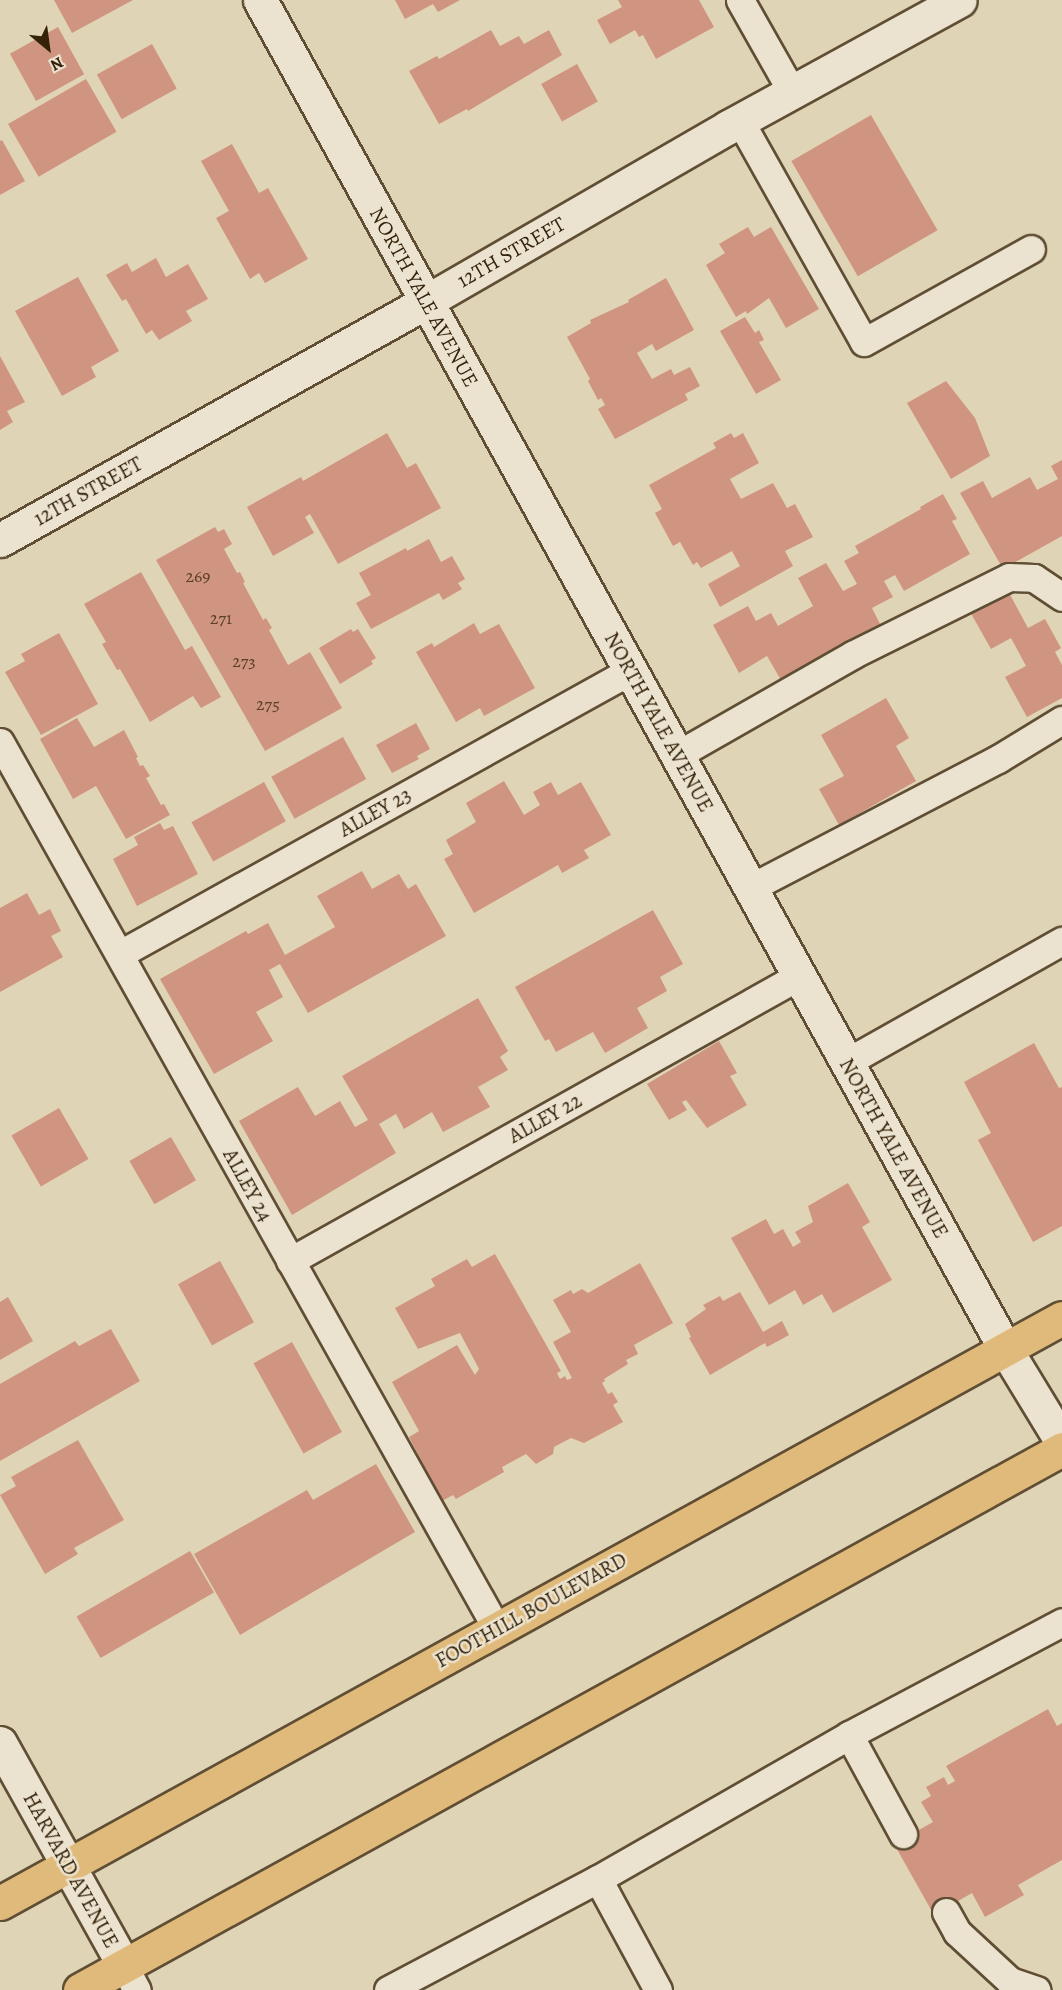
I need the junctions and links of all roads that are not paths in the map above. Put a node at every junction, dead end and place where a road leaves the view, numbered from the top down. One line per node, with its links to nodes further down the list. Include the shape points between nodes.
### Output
1 (260, 0): 7 (street, NORTH YALE AVENUE)
2 (740, 0): 4 (lane)
3 (960, 0): 4 (street, 12TH STREET)
4 (792, 92): 5 (street, 12TH STREET)
5 (740, 121): 6 (lane, via 864,342); 7 (street, 12TH STREET)
6 (1031, 249)
7 (427, 300): 8 (street, 12TH STREET); 10 (street, NORTH YALE AVENUE)
8 (0, 540)
9 (1062, 597): 13 (lane, via 1034,578 1009,577 852,655)
10 (630, 671): 13 (street, NORTH YALE AVENUE); 16 (lane, ALLEY 23)
11 (1062, 720): 14 (lane, via 998,759)
12 (0, 742): 16 (lane, ALLEY 24)
13 (676, 755): 14 (street, NORTH YALE AVENUE)
14 (750, 888): 17 (street, NORTH YALE AVENUE)
15 (1062, 941): 18 (lane)
16 (120, 954): 19 (lane, ALLEY 24)
17 (799, 976): 18 (street, NORTH YALE AVENUE); 19 (lane, ALLEY 22)
18 (846, 1062): 21 (street, NORTH YALE AVENUE)
19 (290, 1261): 25 (lane, ALLEY 24)
20 (1062, 1318): 21 (main road, FOOTHILL BOULEVARD)
21 (1006, 1350): 22 (street, NORTH YALE AVENUE); 25 (main road, FOOTHILL BOULEVARD)
22 (1062, 1442)
23 (1062, 1449): 33 (main road)
24 (1062, 1622): 26 (lane)
25 (497, 1629): 29 (main road, FOOTHILL BOULEVARD)
26 (849, 1735): 28 (lane); 30 (lane)
27 (0, 1743): 29 (street, HARVARD AVENUE)
28 (903, 1834)
29 (68, 1866): 31 (main road, FOOTHILL BOULEVARD); 33 (street, HARVARD AVENUE)
30 (598, 1879): 35 (lane); 36 (lane)
31 (0, 1903)
32 (946, 1912): 37 (lane, via 957,1932 1010,1981)
33 (131, 1978): 34 (main road)
34 (80, 1990)
35 (388, 1990)
36 (658, 1990)
37 (1036, 1990)

